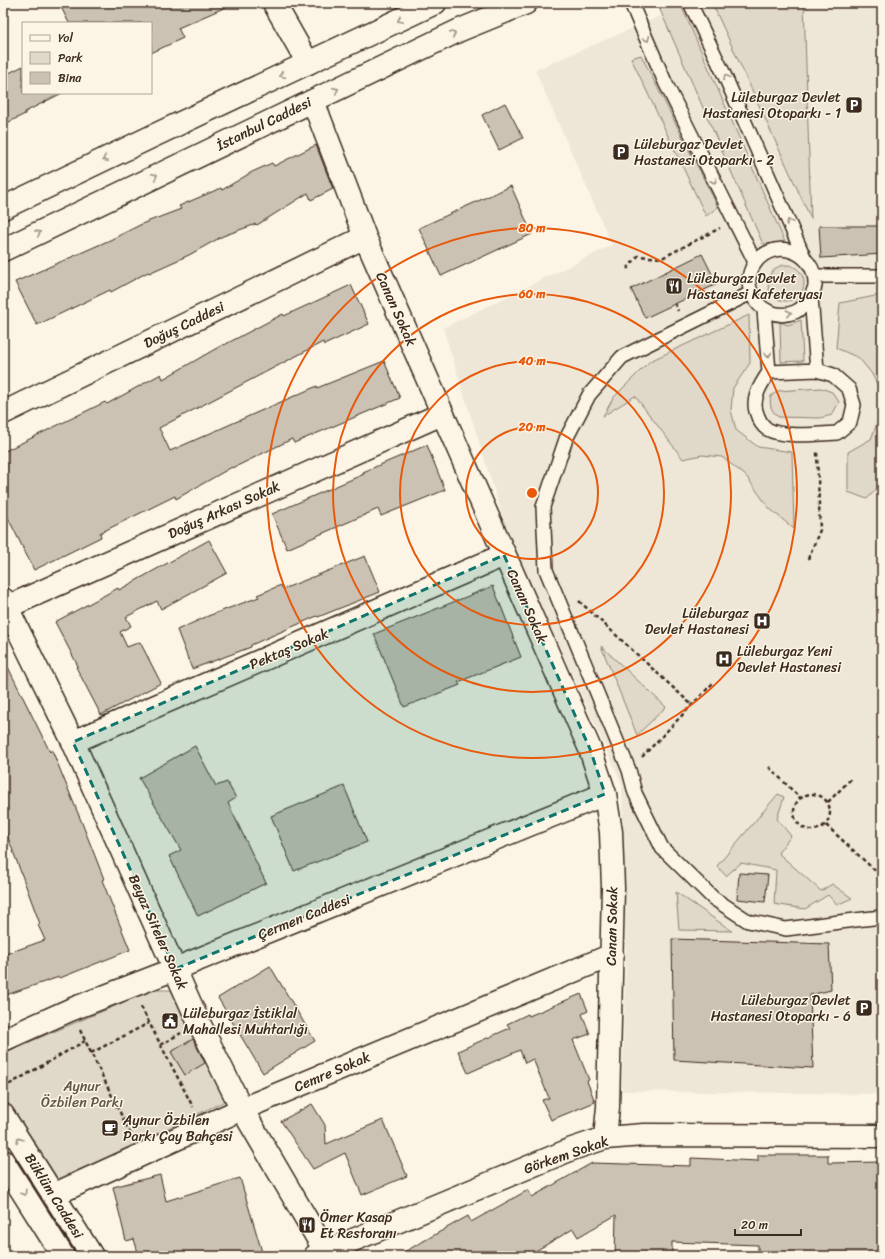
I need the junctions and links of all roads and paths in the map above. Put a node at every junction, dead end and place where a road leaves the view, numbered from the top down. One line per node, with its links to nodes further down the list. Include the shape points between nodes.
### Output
1 (274, 3): 6 (main road)
2 (434, 3): 6 (main road, one-way to 6)
3 (526, 3): 7 (main road, İstanbul Caddesi, one-way to 3, via 460,30)
4 (631, 3): 9 (lane, one-way to 9, via 666,82)
5 (690, 3): 12 (lane, one-way to 5, via 727,79)
6 (308, 62): 8 (main road, one-way to 8)
7 (312, 101): 10 (main road, Canan Sokak); 11 (main road, İstanbul Caddesi, one-way to 7)
8 (3, 208)
9 (734, 220): 13 (lane); 14 (path, via 662,258 638,256)
10 (365, 237): 22 (main road, Doğuş Caddesi); 23 (main road, Canan Sokak)
11 (3, 250)
12 (804, 258): 13 (lane, via 795,251 784,249 763,254); 15 (lane, via 811,266)
13 (755, 262): 17 (lane, via 750,272)
14 (627, 269)
15 (814, 276): 16 (lane); 18 (lane, via 815,287)
16 (882, 276)
17 (751, 293): 19 (lane); 33 (lane, via 622,357 589,395 566,439 543,507 546,570)
18 (811, 297): 19 (lane, one-way to 18, via 774,314 795,312); 20 (lane)
19 (764, 310): 21 (lane, one-way to 21)
20 (817, 370): 21 (lane); 24 (lane, via 833,375 849,389 854,406 850,422 837,433)
21 (769, 372): 24 (lane, via 761,383 754,404 758,420 767,429 784,434)
22 (3, 413)
23 (442, 414): 25 (main road, Canan Sokak); 28 (main road, Doğuş Arkası Sokak)
24 (816, 434): 26 (path, via 820,530)
25 (504, 555): 31 (main road, Pektaş Sokak); 35 (main road, Canan Sokak, via 590,749)
26 (808, 559)
27 (575, 597): 30 (path)
28 (5, 603): 31 (main road, Beyaz Siteler Sokak)
29 (712, 684): 30 (path)
30 (692, 705): 33 (path)
31 (73, 742): 42 (main road, Beyaz Siteler Sokak)
32 (769, 767): 36 (path)
33 (629, 770): 40 (lane, via 635,793 662,848 713,898 748,921 786,929)
34 (852, 778): 37 (path)
35 (605, 794): 41 (main road, Canan Sokak, via 613,881); 42 (main road, Çermen Caddesi)
36 (800, 798): 37 (path, via 811,794 818,795); 38 (path, via 794,808 795,820 799,826 816,831)
37 (828, 802): 38 (path, via 831,814)
38 (826, 825): 39 (path)
39 (882, 877)
40 (882, 917)
41 (612, 954): 50 (main road, Cemre Sokak); 54 (main road, Canan Sokak)
42 (174, 969): 43 (main road, Çermen Caddesi); 50 (main road, Beyaz Siteler Sokak, via 198,1023)
43 (130, 986): 44 (main road, Çermen Caddesi); 45 (path)
44 (70, 1010): 46 (main road, Çermen Caddesi); 47 (path)
45 (149, 1023): 48 (path); 52 (path)
46 (3, 1040)
47 (85, 1041): 48 (path); 49 (path)
48 (91, 1053): 55 (path)
49 (3, 1088)
50 (242, 1109): 52 (main road, Cemre Sokak); 58 (main road, Beyaz Siteler Sokak)
51 (3, 1115): 57 (main road, Büklüm Caddesi, one-way to 51)
52 (203, 1127): 55 (main road, Cemre Sokak)
53 (882, 1136): 54 (main road, Görkem Sokak, via 644,1135)
54 (605, 1138): 58 (main road, Görkem Sokak, via 572,1149)
55 (141, 1155): 57 (main road, Cemre Sokak)
56 (3, 1161): 59 (main road, Büklüm Caddesi, one-way to 59)
57 (54, 1195): 60 (main road, Büklüm Caddesi)
58 (323, 1254)
59 (63, 1256)
60 (92, 1256)

